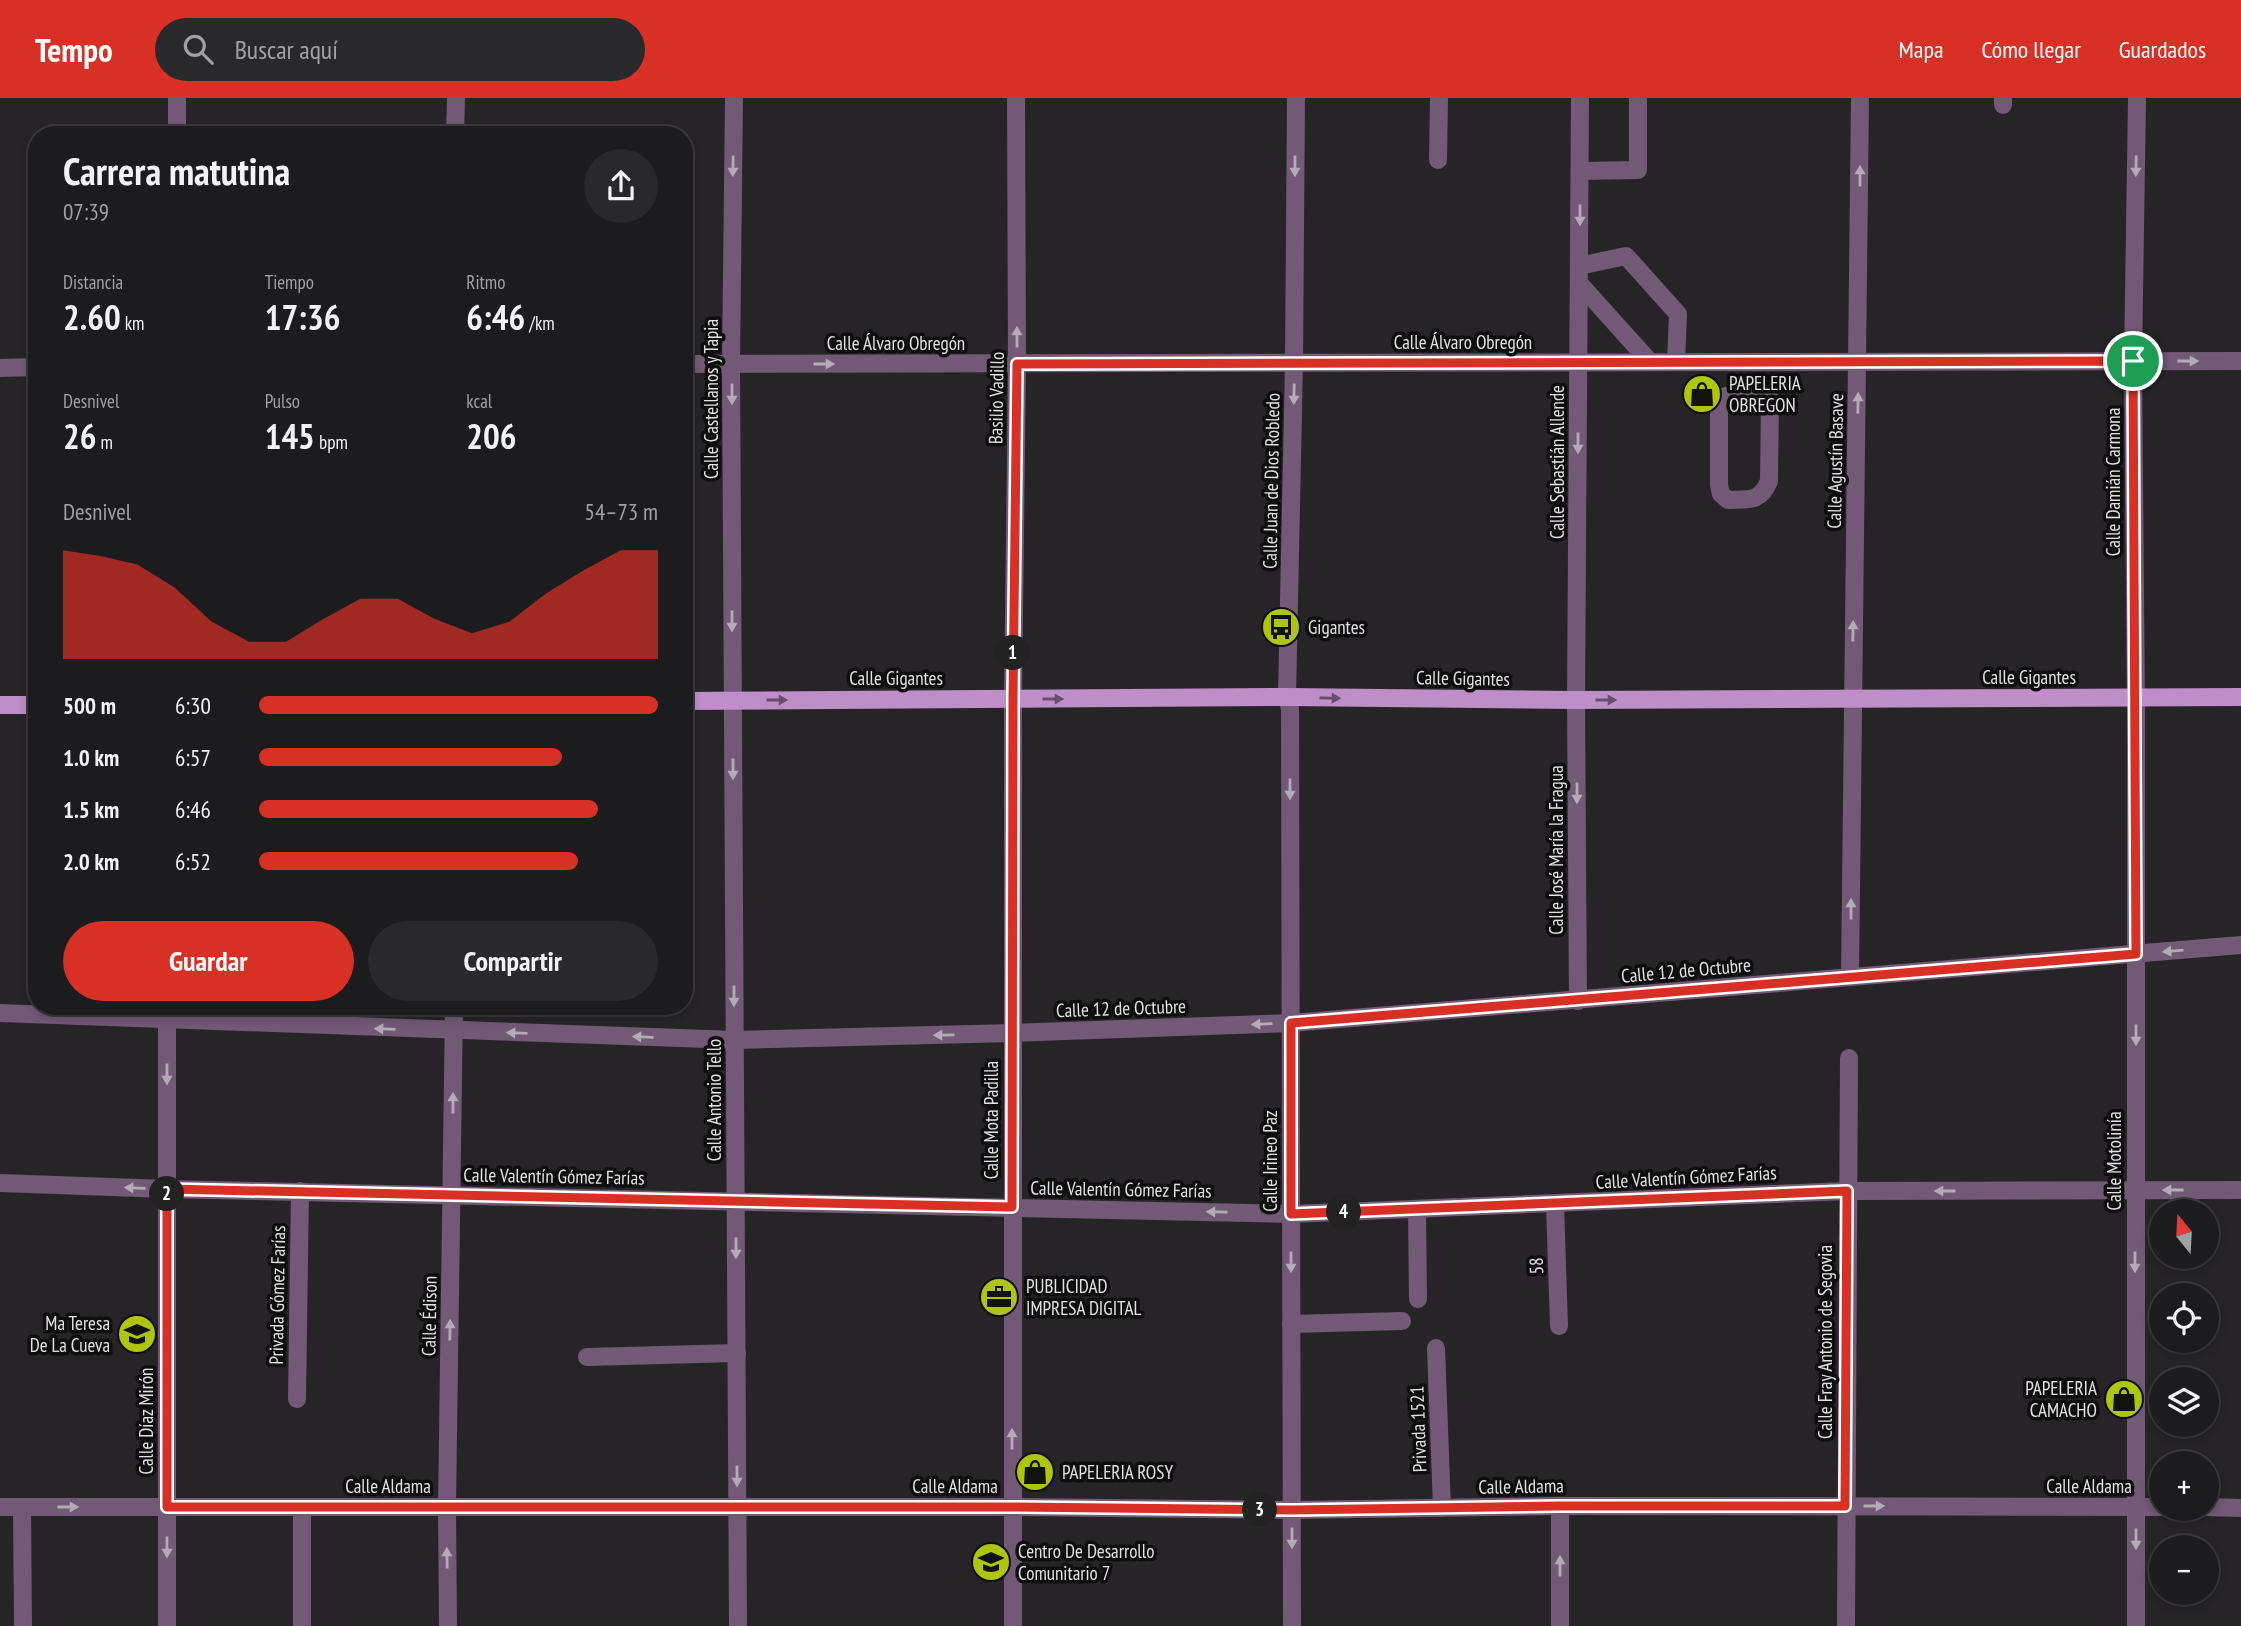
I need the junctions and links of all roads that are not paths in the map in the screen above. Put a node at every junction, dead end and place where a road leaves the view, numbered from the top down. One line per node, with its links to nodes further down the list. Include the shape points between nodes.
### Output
1 (177, 98): 11 (street)
2 (456, 98): 12 (street)
3 (734, 98): 25 (street, Calle Castellanos y Tapia, one-way to 25)
4 (1016, 98): 26 (street, Basilio Vadillo, one-way to 4)
5 (1296, 98): 22 (street, Calle Juan de Dios Robledo, one-way to 22)
6 (1439, 98): 13 (street)
7 (1580, 98): 14 (street, Calle Sebastián Allende)
8 (1638, 98): 14 (street, via 1638,170)
9 (1860, 98): 21 (street, Calle Agustín Basave, one-way to 9)
10 (2137, 98): 16 (street, Calle Damián Carmona, one-way to 16)
11 (177, 126)
12 (456, 126)
13 (1438, 160)
14 (1580, 171): 15 (street, Calle Sebastián Allende, one-way to 15)
15 (1579, 275): 18 (street); 19 (street, via 1626,256 1678,314); 23 (street, Calle Sebastián Allende)
16 (2133, 361): 17 (street, Calle Álvaro Obregón, one-way to 17); 21 (street, Calle Álvaro Obregón); 31 (street, Calle Damián Carmona)
17 (2241, 361)
18 (1650, 362): 19 (street, Calle Álvaro Obregón); 23 (street, Calle Álvaro Obregón)
19 (1676, 362): 20 (street, Calle Álvaro Obregón)
20 (1746, 362): 21 (street, Calle Álvaro Obregón); 29 (street)
21 (1858, 362): 34 (street, Calle Agustín Basave, one-way to 21)
22 (1294, 363): 23 (street, Calle Álvaro Obregón); 26 (street, Calle Álvaro Obregón); 30 (street, Calle Juan de Dios Robledo, one-way to 30)
23 (1579, 363): 36 (street, Calle Sebastián Allende, one-way to 36)
24 (693, 364): 25 (street, Calle Álvaro Obregón)
25 (732, 364): 26 (street, Calle Álvaro Obregón, one-way to 26); 35 (street, Calle Castellanos y Tapia, one-way to 35)
26 (1017, 364): 33 (street, Basilio Vadillo)
27 (28, 367): 28 (street)
28 (0, 368)
29 (1745, 391): 29 (street, via 1719,398 1719,485 1728,499 1754,499 1769,481 1770,399)
30 (1287, 697): 33 (main road, Calle Gigantes, one-way to 30); 36 (main road, Calle Gigantes, one-way to 36); 49 (street, Calle Irineo Paz, one-way to 49)
31 (2136, 697): 32 (main road, Calle Gigantes); 34 (main road, Calle Gigantes); 41 (street, Calle Motolinía)
32 (2241, 697)
33 (1013, 699): 35 (main road, Calle Gigantes, one-way to 33); 51 (street, Calle Mota Padilla)
34 (1852, 699): 36 (main road, Calle Gigantes, one-way to 34); 42 (street, one-way to 34)
35 (733, 700): 37 (main road, Calle Gigantes); 52 (street, Calle Antonio Tello, one-way to 52)
36 (1576, 700): 43 (street, Calle José María la Fragua, one-way to 43)
37 (693, 701)
38 (0, 705): 39 (main road)
39 (28, 705)
40 (2241, 945): 41 (street, Calle 12 de Octubre, one-way to 41)
41 (2136, 954): 42 (street, Calle 12 de Octubre); 56 (street, Calle Motolinía, one-way to 56)
42 (1850, 977): 43 (street, Calle 12 de Octubre)
43 (1578, 1001): 49 (street, Calle 12 de Octubre)
44 (0, 1013): 45 (street, Calle 12 de Octubre)
45 (28, 1013)
46 (167, 1015): 55 (street, Calle Díaz Mirón, one-way to 55)
47 (184, 1015): 50 (street, Calle 12 de Octubre, one-way to 47)
48 (454, 1015): 50 (street, Calle Édison)
49 (1291, 1023): 51 (street, Calle 12 de Octubre, one-way to 51); 65 (street, Calle Irineo Paz)
50 (454, 1031): 52 (street, Calle 12 de Octubre, one-way to 50); 60 (street, Calle Édison, one-way to 50)
51 (1012, 1033): 52 (street, Calle 12 de Octubre, one-way to 52); 63 (street, Calle Mota Padilla)
52 (735, 1040): 61 (street, Calle Antonio Tello)
53 (1849, 1058): 59 (street, Calle Fray Antonio de Segovia)
54 (0, 1183): 55 (street, Calle Valentín Gómez Farías, one-way to 54)
55 (167, 1189): 58 (street, Calle Valentín Gómez Farías); 78 (street, Calle Díaz Mirón)
56 (2135, 1190): 57 (street, Calle Valentín Gómez Farías, one-way to 56); 59 (street, Calle Valentín Gómez Farías, one-way to 59); 83 (street, Calle Motolinía, one-way to 83)
57 (2241, 1190)
58 (300, 1191): 60 (street, Calle Valentín Gómez Farías); 73 (street, Privada Gómez Farías)
59 (1847, 1191): 62 (street, Calle Valentín Gómez Farías); 75 (street, Calle Fray Antonio de Segovia)
60 (452, 1195): 61 (street, Calle Valentín Gómez Farías); 80 (street, Calle Édison, one-way to 60)
61 (736, 1200): 63 (street, Calle Valentín Gómez Farías); 71 (street, Calle Antonio Tello, one-way to 71)
62 (1555, 1204): 64 (street, Calle Valentín Gómez Farías); 69 (street, 58)
63 (1012, 1207): 65 (street, Calle Valentín Gómez Farías, one-way to 63); 82 (street, Calle Mota Padilla, one-way to 63)
64 (1417, 1210): 65 (street, Calle Valentín Gómez Farías); 66 (street)
65 (1291, 1214): 68 (street, Calle Irineo Paz, one-way to 68)
66 (1418, 1299)
67 (1402, 1321): 68 (street)
68 (1291, 1324): 88 (street, Calle Irineo Paz)
69 (1559, 1326)
70 (1436, 1348): 86 (street, Privada 1521)
71 (737, 1353): 72 (street); 81 (street, Calle Antonio Tello, one-way to 81)
72 (587, 1357)
73 (297, 1399)
74 (1560, 1506): 75 (street, Calle Aldama); 86 (street, Calle Aldama); 96 (street, one-way to 74)
75 (1845, 1506): 83 (street, Calle Aldama, one-way to 83); 97 (street, Calle Fray Antonio de Segovia)
76 (0, 1507): 77 (street, Calle Aldama)
77 (22, 1507): 78 (street, Calle Aldama, one-way to 78); 89 (street)
78 (167, 1507): 79 (street, Calle Aldama); 90 (street, Calle Díaz Mirón, one-way to 90)
79 (302, 1507): 80 (street, Calle Aldama); 91 (street)
80 (447, 1507): 81 (street, Calle Aldama); 92 (street, Calle Édison, one-way to 80)
81 (738, 1507): 82 (street, Calle Aldama); 93 (street, Calle Antonio Tello)
82 (1012, 1507): 88 (street, Calle Aldama); 94 (street, Calle Mota Padilla)
83 (2136, 1507): 84 (street, Calle Aldama); 98 (street, Calle Motolinía, one-way to 98)
84 (2149, 1507)
85 (2219, 1507): 87 (street)
86 (1443, 1508): 88 (street, Calle Aldama)
87 (2241, 1508)
88 (1292, 1510): 95 (street, Calle Irineo Paz, one-way to 95)
89 (23, 1626)
90 (167, 1626)
91 (302, 1626)
92 (448, 1626)
93 (738, 1626)
94 (1013, 1626)
95 (1292, 1626)
96 (1560, 1626)
97 (1846, 1626)
98 (2136, 1626)

